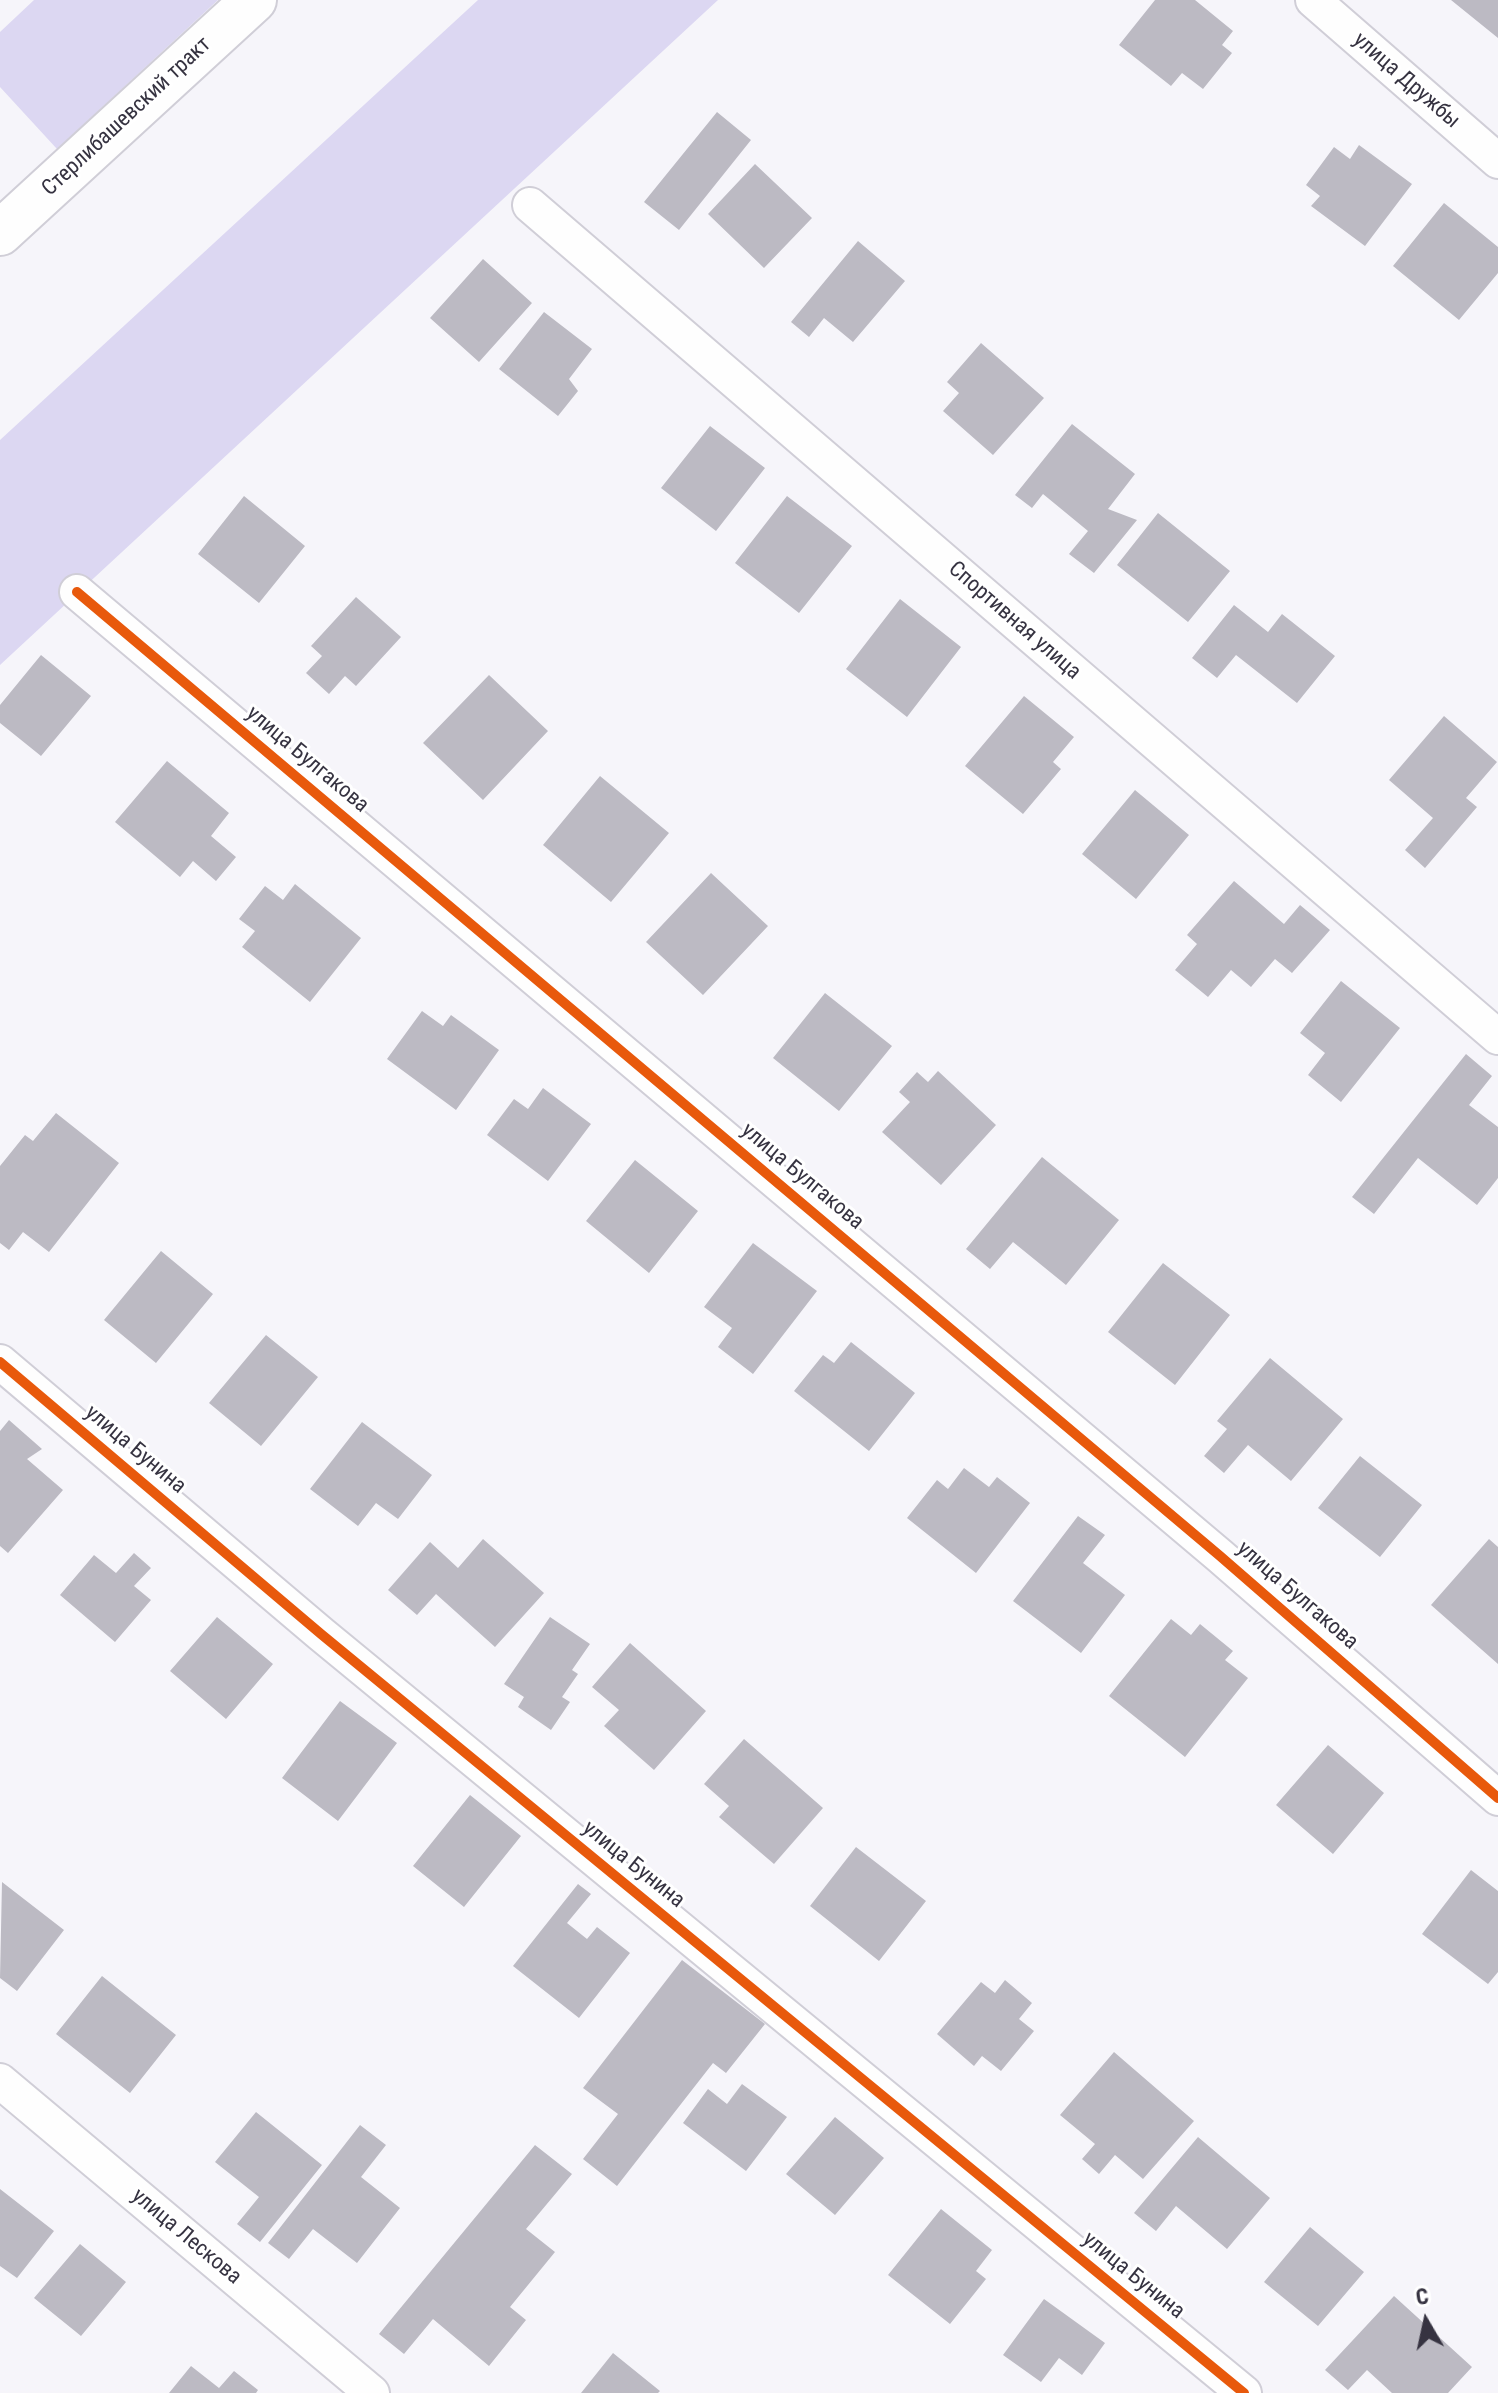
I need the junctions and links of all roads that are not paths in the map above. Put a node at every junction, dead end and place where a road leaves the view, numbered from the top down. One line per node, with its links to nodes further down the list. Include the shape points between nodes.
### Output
1 (254, 0): 5 (main road, Стерлибашевский тракт)
2 (1313, 0): 3 (street, улица Дружбы)
3 (1498, 161)
4 (530, 205): 7 (street, Спортивная улица)
5 (0, 233)
6 (77, 592): 9 (street, улица Булгакова, via 1196,1535)
7 (1498, 1037)
8 (0, 1362): 12 (street, улица Бунина, via 333,1644)
9 (1498, 1798)
10 (0, 2081): 11 (street, улица Лескова)
11 (372, 2393)
12 (1244, 2393)

